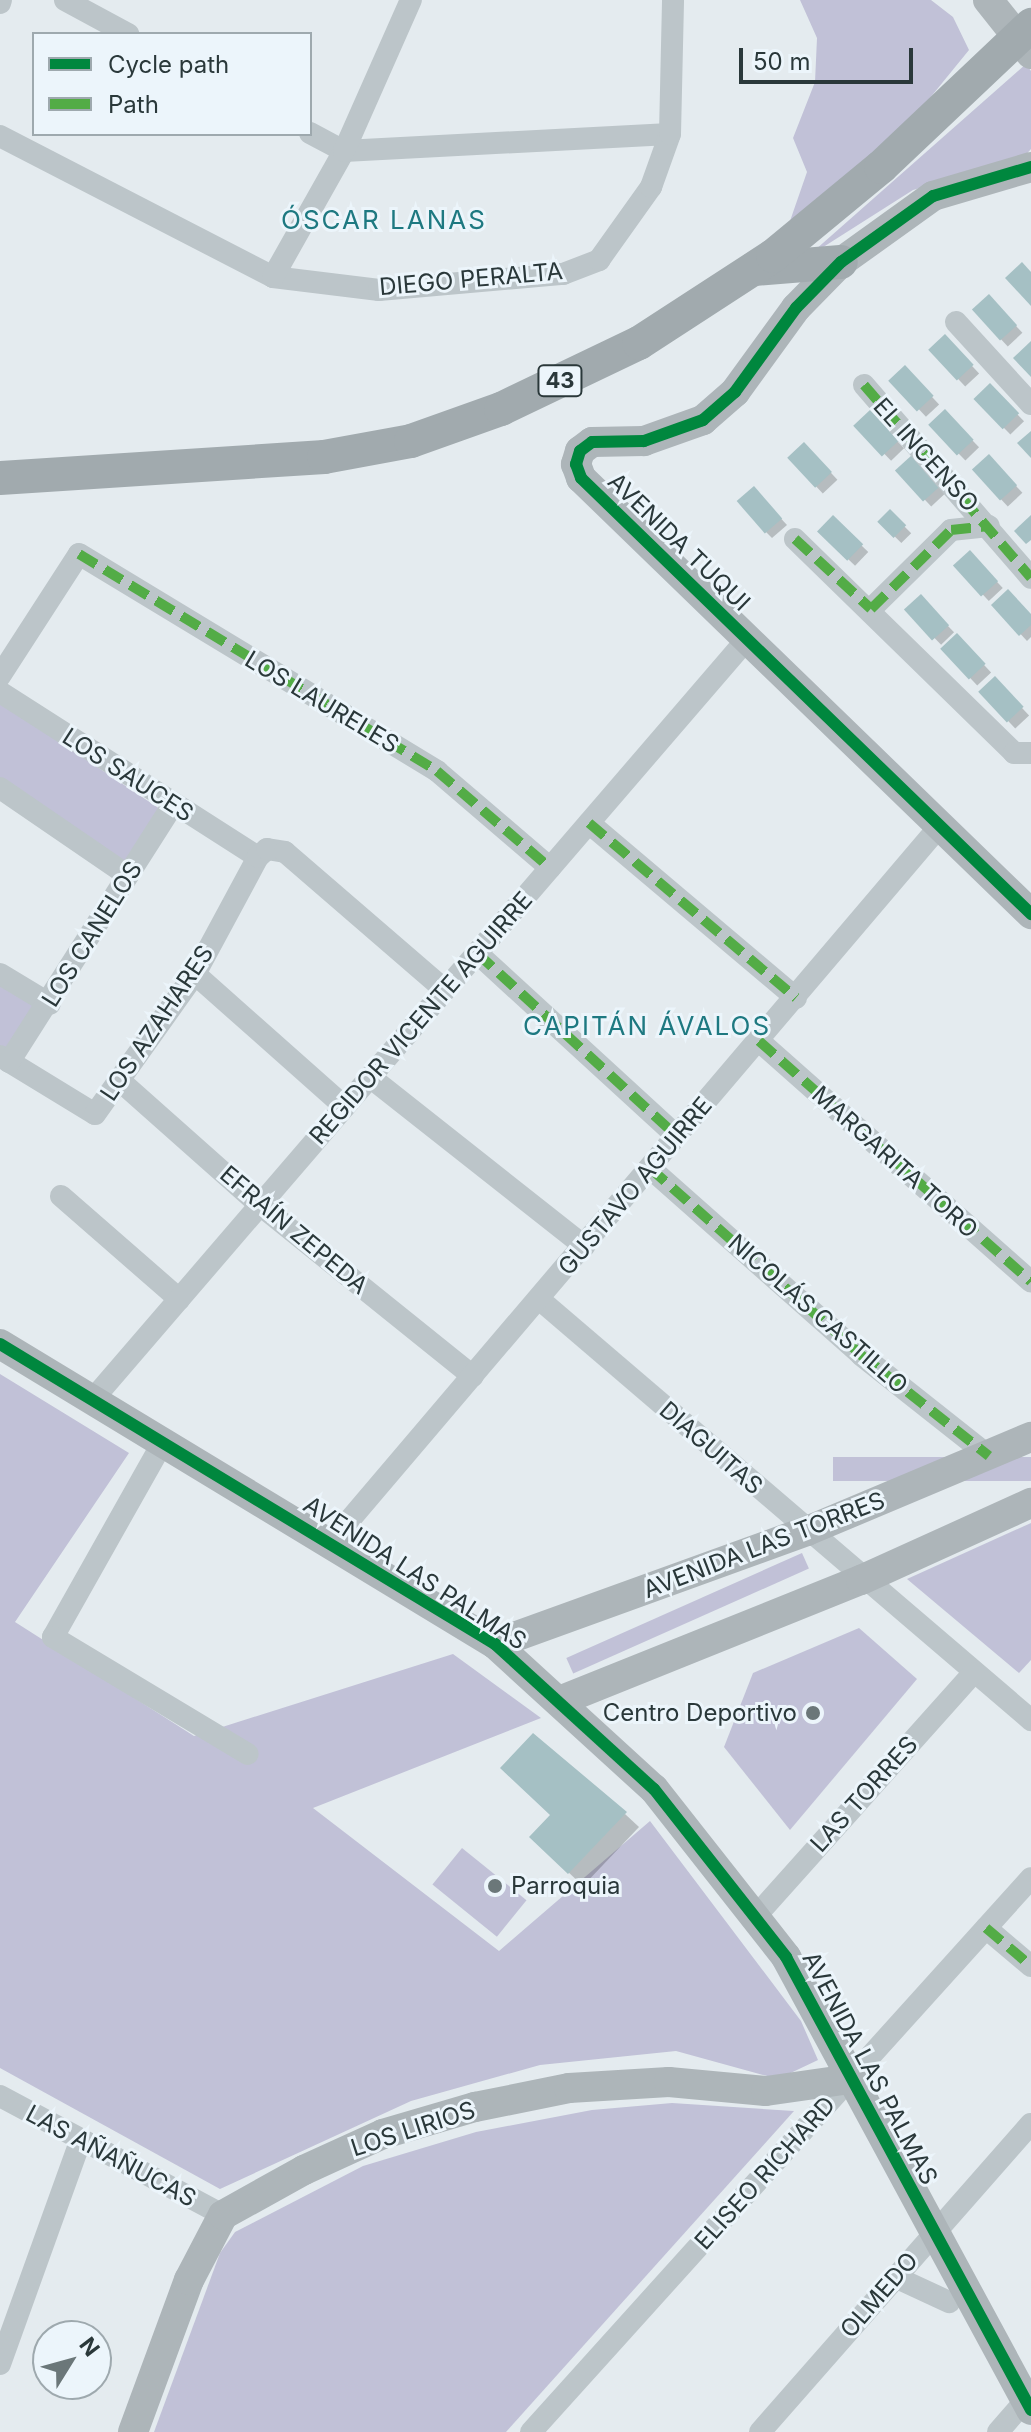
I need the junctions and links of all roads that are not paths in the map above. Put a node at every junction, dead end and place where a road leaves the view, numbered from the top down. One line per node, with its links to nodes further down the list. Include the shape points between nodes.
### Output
1 (65, 0): 5 (street)
2 (411, 0): 10 (street)
3 (673, 0): 8 (street, DIEGO PERALTA)
4 (988, 0): 6 (street)
5 (124, 32)
6 (1026, 39): 13 (main road, 43, via 881,167)
7 (312, 134): 10 (street)
8 (670, 134): 10 (street); 14 (street, DIEGO PERALTA, via 651,187 599,260 563,274 379,290)
9 (0, 136): 14 (street, DIEGO PERALTA)
10 (344, 151): 14 (street)
11 (1031, 167): 12 (street, AVENIDA TUQUI, via 933,196)
12 (841, 262): 13 (main road); 23 (street, AVENIDA TUQUI, via 789,316 735,392 703,420 644,441 592,442 576,457 581,478)
13 (754, 269): 18 (main road, 43, via 639,343 501,409 411,441 324,457)
14 (273, 277)
15 (956, 322): 17 (street)
16 (864, 385): 19 (street, EL INCENSO)
17 (1031, 404)
18 (0, 478)
19 (989, 526): 21 (street, EL INCENSO); 22 (street, via 951,530)
20 (795, 539): 22 (street)
21 (1031, 578)
22 (871, 609): 27 (street)
23 (748, 638): 30 (street, REGIDOR VICENTE AGUIRRE); 31 (street, AVENIDA TUQUI)
24 (0, 676): 33 (street, LOS LAURELES, via 79,554 437,771)
25 (0, 692): 29 (street, LOS SAUCES)
26 (1031, 735): 27 (street)
27 (1022, 753)
28 (0, 788): 34 (street)
29 (173, 805): 32 (street, LOS SAUCES); 34 (street, LOS CANELOS)
30 (589, 823): 33 (street, REGIDOR VICENTE AGUIRRE); 40 (street)
31 (939, 827): 35 (street, AVENIDA TUQUI); 40 (street, GUSTAVO AGUIRRE)
32 (263, 853): 38 (street, LOS AZAHARES); 39 (street, LOS SAUCES, via 285,852)
33 (550, 868): 36 (street, REGIDOR VICENTE AGUIRRE)
34 (127, 875): 41 (street, LOS CANELOS)
35 (1031, 914)
36 (477, 953): 39 (street, REGIDOR VICENTE AGUIRRE); 47 (street)
37 (0, 974): 41 (street)
38 (195, 974): 45 (street, LOS AZAHARES); 46 (street)
39 (445, 990): 44 (street, REGIDOR VICENTE AGUIRRE)
40 (796, 998): 42 (street, GUSTAVO AGUIRRE)
41 (50, 1004): 43 (street, LOS CANELOS)
42 (759, 1041): 47 (street, GUSTAVO AGUIRRE); 52 (street, MARGARITA TORO)
43 (5, 1059): 45 (street, LOS AZAHARES, via 95,1114)
44 (370, 1077): 46 (street, REGIDOR VICENTE AGUIRRE); 51 (street)
45 (119, 1080): 50 (street, EFRAÍN ZEPEDA)
46 (345, 1107): 50 (street, REGIDOR VICENTE AGUIRRE)
47 (677, 1136): 48 (street, GUSTAVO AGUIRRE)
48 (650, 1168): 51 (street, GUSTAVO AGUIRRE); 60 (street, NICOLÁS CASTILLO, via 861,1355)
49 (61, 1196): 53 (street)
50 (260, 1205): 53 (street, REGIDOR VICENTE AGUIRRE); 56 (street, EFRAÍN ZEPEDA)
51 (584, 1246): 54 (street, GUSTAVO AGUIRRE)
52 (1031, 1282)
53 (179, 1299): 57 (street, REGIDOR VICENTE AGUIRRE)
54 (539, 1299): 56 (street, GUSTAVO AGUIRRE); 62 (street, DIAGUITAS)
55 (0, 1344): 57 (street, AVENIDA LAS PALMAS)
56 (473, 1376): 63 (street, GUSTAVO AGUIRRE)
57 (94, 1398): 59 (street, AVENIDA LAS PALMAS)
58 (1031, 1437): 60 (street, AVENIDA LAS TORRES)
59 (163, 1442): 63 (street, AVENIDA LAS PALMAS); 69 (street, via 53,1637)
60 (989, 1456): 62 (street, AVENIDA LAS TORRES)
61 (1031, 1503): 64 (street)
62 (807, 1531): 64 (street, DIAGUITAS); 65 (street, AVENIDA LAS TORRES)
63 (330, 1543): 65 (street, AVENIDA LAS PALMAS)
64 (861, 1580): 66 (street, DIAGUITAS); 67 (street)
65 (495, 1644): 67 (street, AVENIDA LAS PALMAS)
66 (973, 1673): 68 (street, DIAGUITAS); 71 (street, LAS TORRES)
67 (562, 1700): 71 (street, AVENIDA LAS PALMAS, via 654,1789)
68 (1031, 1720)
69 (248, 1754)
70 (1031, 1878): 72 (street, ELISEO RICHARD)
71 (756, 1916): 74 (street, AVENIDA LAS PALMAS, via 786,1957)
72 (986, 1928): 73 (street); 74 (street, ELISEO RICHARD)
73 (1031, 1966)
74 (850, 2079): 78 (street, LOS LIRIOS, via 766,2091 669,2082 569,2088 475,2107 383,2134); 79 (street, AVENIDA LAS PALMAS); 85 (street, ELISEO RICHARD)
75 (0, 2096): 77 (street, LAS AÑAÑUCAS)
76 (1031, 2124): 79 (street, OLMEDO)
77 (80, 2142): 78 (street, LAS AÑAÑUCAS); 82 (street)
78 (223, 2215): 84 (street, via 189,2280)
79 (933, 2233): 80 (street, OLMEDO); 83 (street, AVENIDA LAS PALMAS)
80 (895, 2277): 81 (street); 86 (street, OLMEDO)
81 (949, 2302)
82 (0, 2364)
83 (1029, 2401): 87 (street)
84 (133, 2432)
85 (531, 2432)
86 (760, 2432)
87 (998, 2432)

